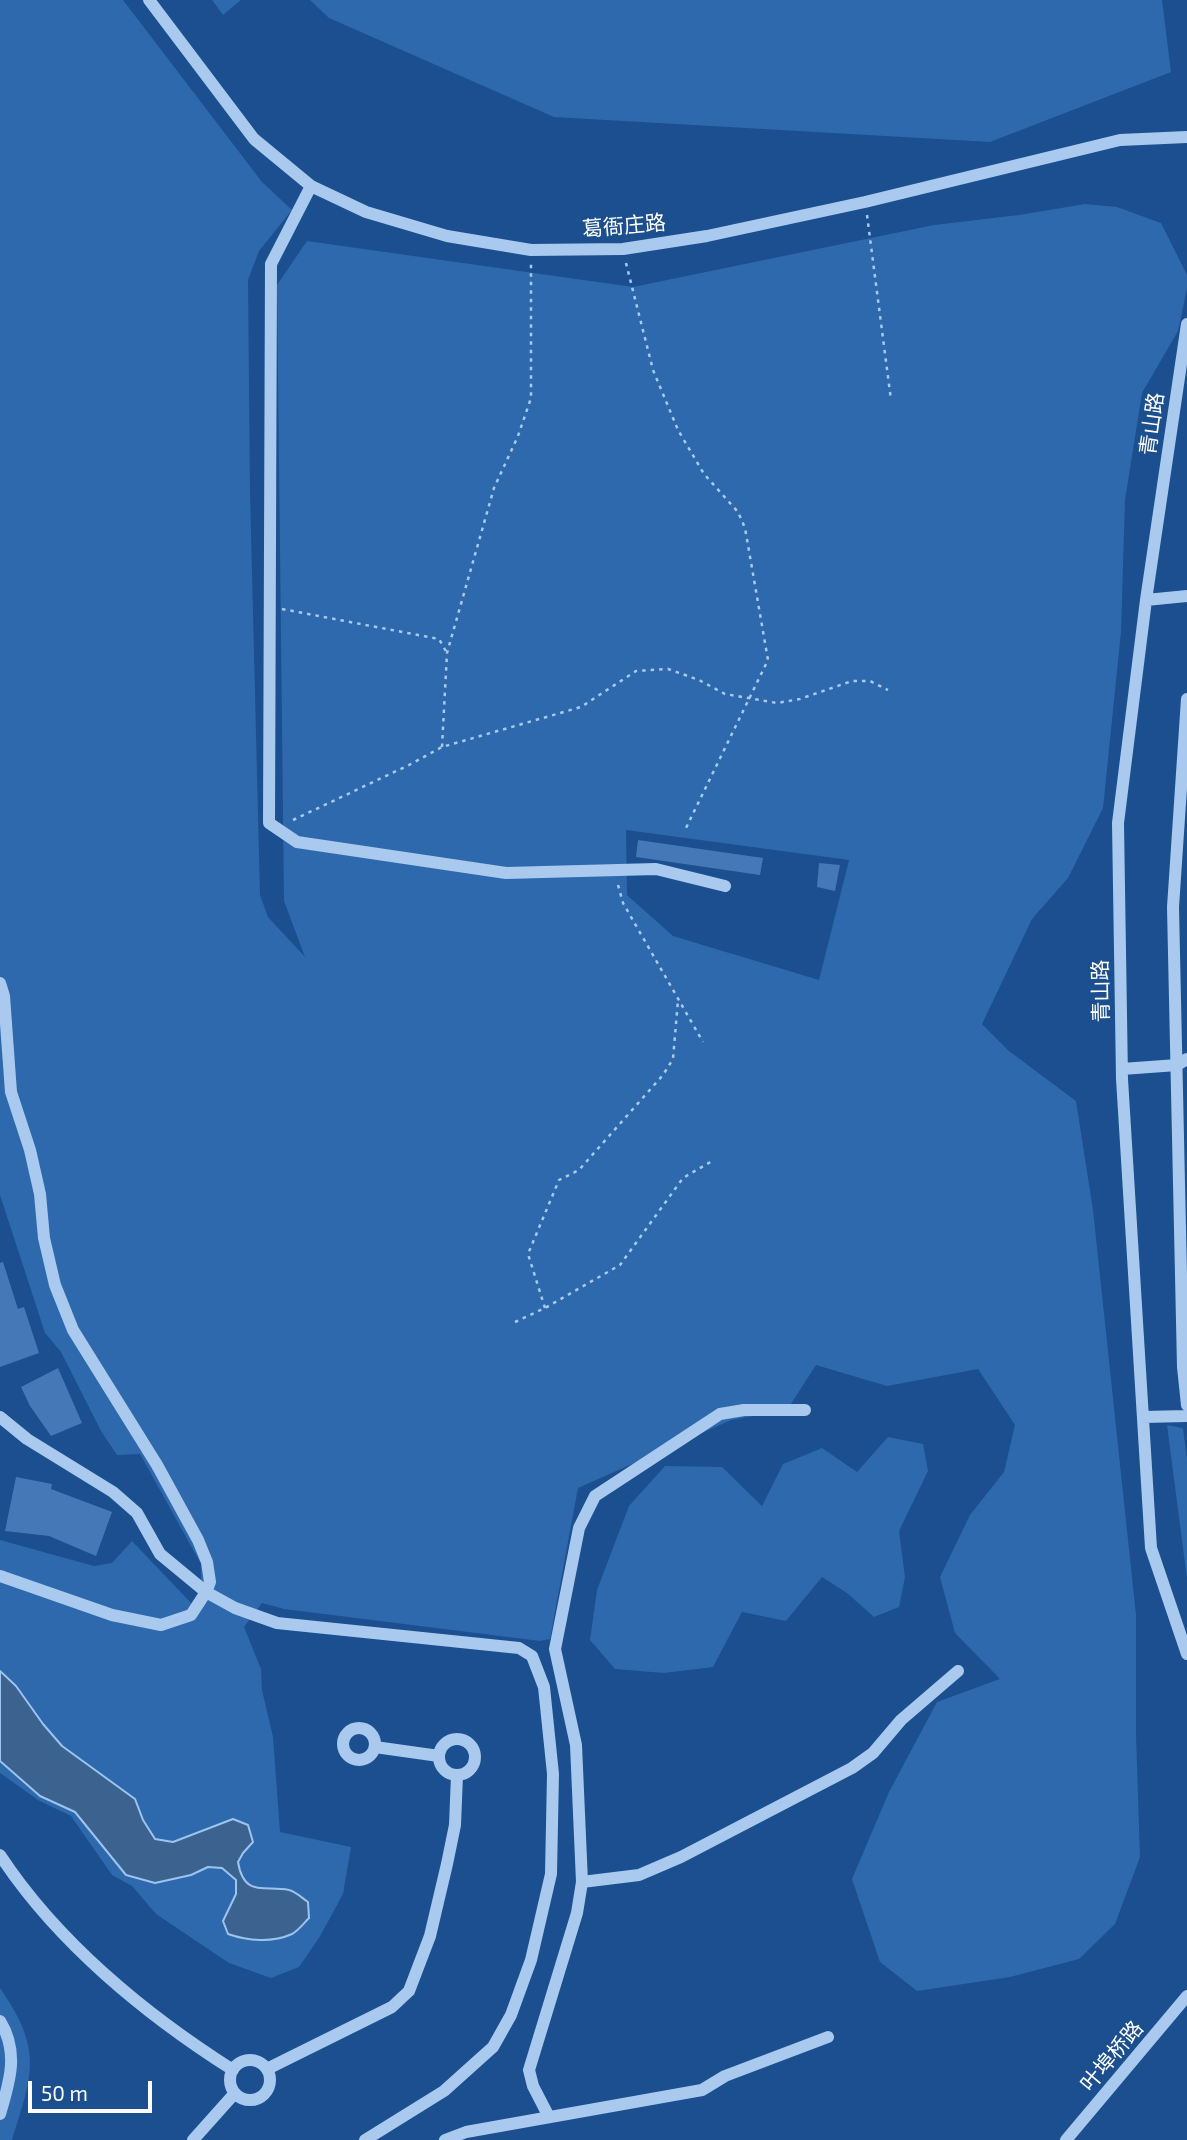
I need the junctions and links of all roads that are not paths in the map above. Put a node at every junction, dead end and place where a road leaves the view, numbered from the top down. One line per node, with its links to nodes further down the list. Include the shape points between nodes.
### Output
1 (149, 0): 3 (street, 葛衙庄路, via 254,139)
2 (1187, 137): 3 (street, 葛衙庄路, via 1120,140 865,202 624,249 531,250 447,236 366,212)
3 (311, 186): 9 (street, via 271,264 269,823 297,842 506,873 656,869)
4 (1187, 324): 6 (street, 青山路)
5 (1187, 596): 6 (street)
6 (1146, 600): 14 (street, 青山路, via 1118,824)
7 (1187, 699): 8 (street)
8 (1186, 723): 10 (street)
9 (725, 886)
10 (1173, 907): 11 (street); 13 (street)
11 (1187, 907)
12 (0, 983): 21 (street, via 11,1091 40,1194 55,1285 73,1330 158,1465 198,1539 207,1562 210,1582)
13 (1182, 1062): 14 (street); 15 (street)
14 (1122, 1069): 19 (street, 青山路)
15 (1187, 1405)
16 (805, 1410): 28 (street, via 720,1414 595,1496 589,1506 579,1528 555,1649 576,1745)
17 (1187, 1416): 19 (street)
18 (0, 1417): 21 (street, via 113,1492 137,1513 160,1554)
19 (1143, 1417): 22 (street, 青山路, via 1152,1548)
20 (0, 1576): 21 (street, via 112,1615 161,1625 191,1615)
21 (206, 1592): 38 (street, via 277,1623 519,1648 532,1656 544,1687 554,1774 551,1874 531,1960 512,2015 493,2048 444,2091)
22 (1187, 1654)
23 (958, 1671): 28 (street, via 852,1768 639,1875)
24 (375, 1747): 25 (street)
25 (439, 1756): 26 (street, via 446,1771); 26 (street, via 444,1745 454,1740 470,1745 474,1761 468,1771)
26 (457, 1774): 32 (street, via 455,1825 447,1864 430,1936 409,1991 392,2007)
27 (0, 1855): 33 (street, via 60,1929 119,1989)
28 (582, 1882): 36 (street, via 577,1913 529,2070)
29 (1187, 1996): 40 (street, 叶埠桥路)
30 (0, 2021): 35 (street, via 13,2063)
31 (828, 2037): 36 (street, via 725,2076 702,2090)
32 (267, 2069): 33 (street, via 250,2060); 34 (street, via 270,2082 259,2098 246,2100)
33 (233, 2070): 34 (street)
34 (234, 2093): 37 (street)
35 (0, 2114)
36 (549, 2117): 39 (street)
37 (193, 2140)
38 (365, 2140)
39 (445, 2140)
40 (1066, 2140)

